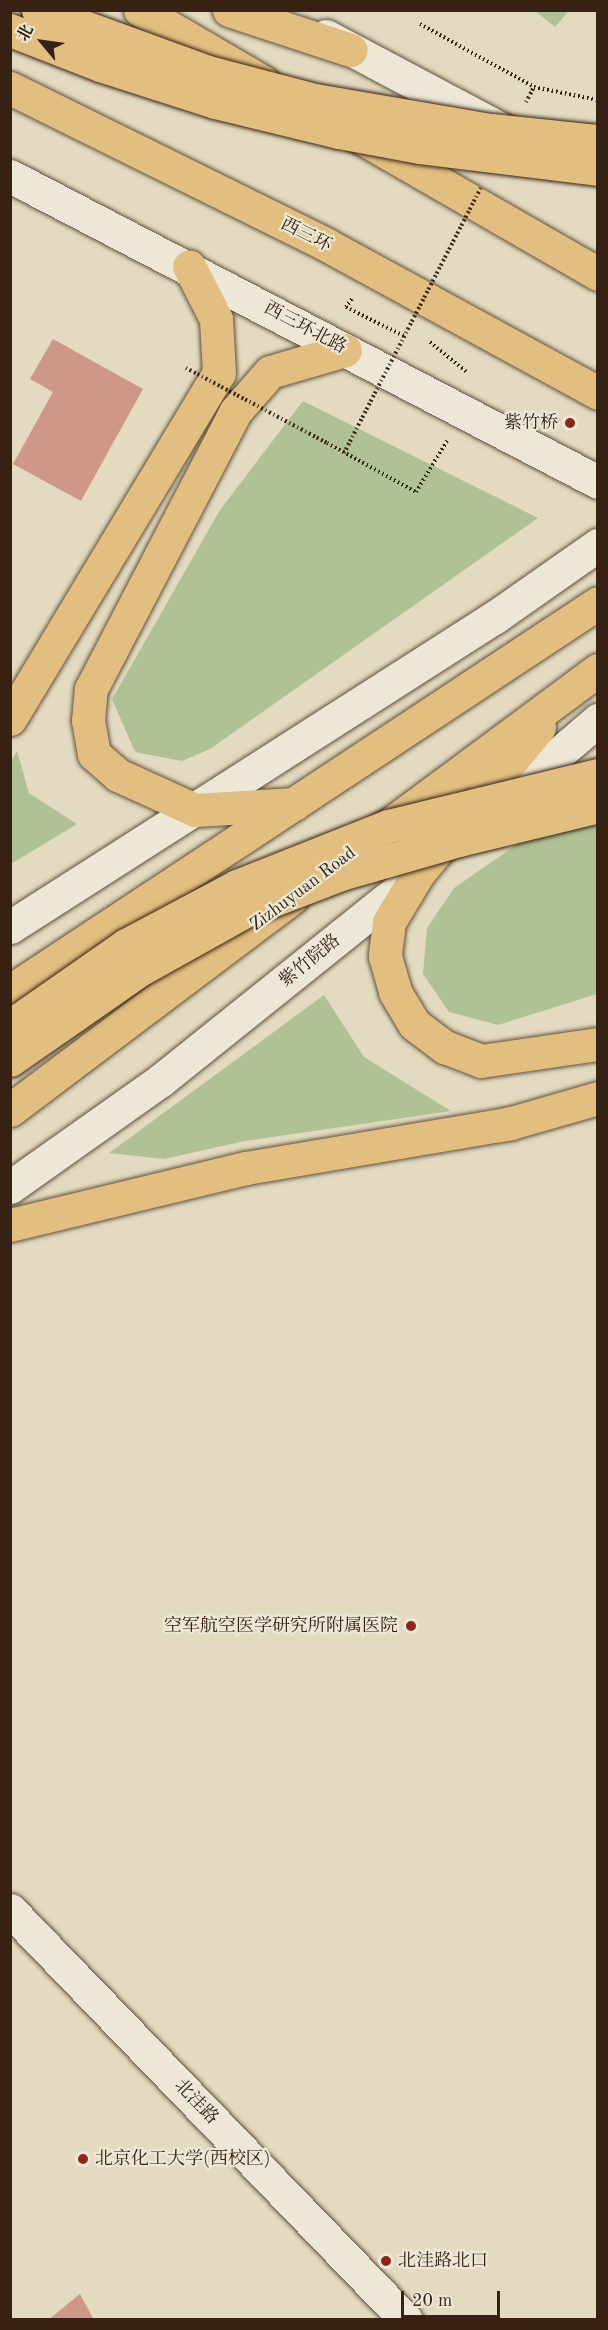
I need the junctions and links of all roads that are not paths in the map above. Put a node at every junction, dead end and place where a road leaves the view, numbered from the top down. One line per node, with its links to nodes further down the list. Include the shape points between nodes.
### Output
1 (38, 10): 8 (highway, bridge, via 208,72 315,99 491,130)
2 (140, 10): 12 (highway)
3 (230, 10): 6 (highway)
4 (276, 10): 6 (street)
5 (10, 30): 9 (highway, bridge, via 100,65 215,102 339,132)
6 (351, 50): 9 (street)
7 (10, 88): 14 (highway, 西三环, via 327,245)
8 (597, 141)
9 (594, 172)
10 (10, 177): 11 (street, 西三环北路)
11 (189, 266): 13 (street, 西三环北路); 19 (highway, via 216,319 219,373)
12 (597, 274)
13 (345, 350): 15 (street, 西三环北路); 24 (highway, via 270,372 235,412 91,689 88,722 94,754 118,775)
14 (597, 393)
15 (597, 482)
16 (597, 545): 24 (street, via 495,617)
17 (597, 603): 22 (highway)
18 (585, 678): 25 (highway); 32 (highway, Zizhuyuan Road)
19 (10, 719)
20 (597, 720): 25 (street, 紫竹院路)
21 (597, 775): 28 (highway, bridge, via 388,826 237,885 126,945)
22 (294, 804): 24 (highway); 27 (highway)
23 (597, 806): 30 (highway, bridge, via 341,874 247,910 141,969)
24 (195, 810): 26 (street)
25 (418, 874): 29 (highway, via 389,922 385,956 395,992 414,1024 445,1047 481,1061); 33 (street, 紫竹院路, via 160,1080)
26 (10, 927)
27 (10, 991)
28 (10, 1026)
29 (597, 1044)
30 (10, 1060)
31 (597, 1098): 34 (highway, via 512,1123 246,1168)
32 (10, 1110)
33 (10, 1187)
34 (10, 1224)
35 (10, 1910): 36 (street, 北洼路)
36 (406, 2319)

